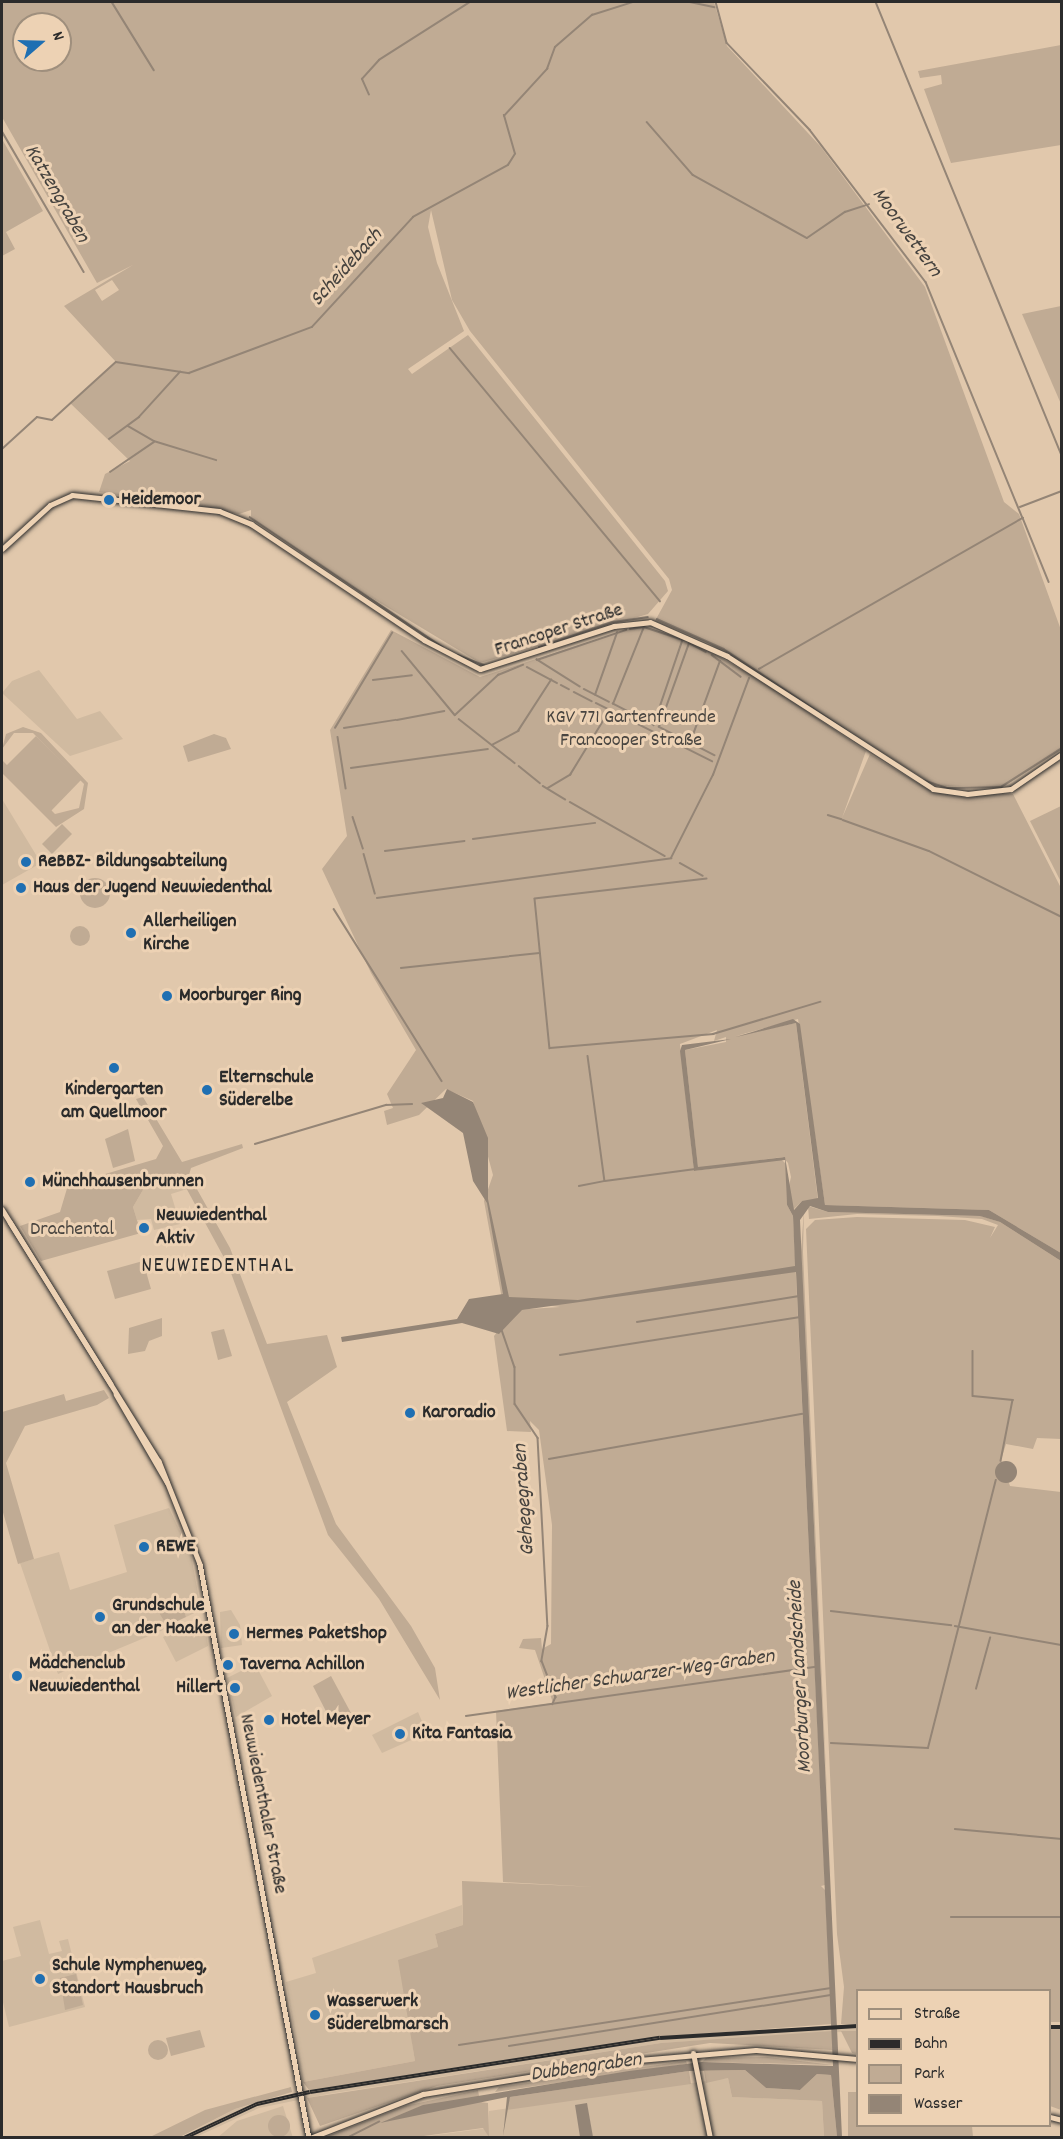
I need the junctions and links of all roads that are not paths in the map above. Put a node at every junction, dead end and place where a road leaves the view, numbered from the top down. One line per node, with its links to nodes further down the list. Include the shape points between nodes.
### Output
1 (2, 549): 2 (main road, Francoper Straße, via 50,505 72,495 219,511 251,524 424,640 480,669 626,623 650,622 727,656 933,789 967,794 1011,789)
2 (1062, 754)
3 (2, 1209): 6 (street, Neuwiedenthaler Straße, via 167,1482 206,1585)
4 (693, 2053): 5 (main road); 6 (main road, via 429,2092 370,2110); 7 (main road)
5 (856, 2059)
6 (309, 2138)
7 (710, 2138)

